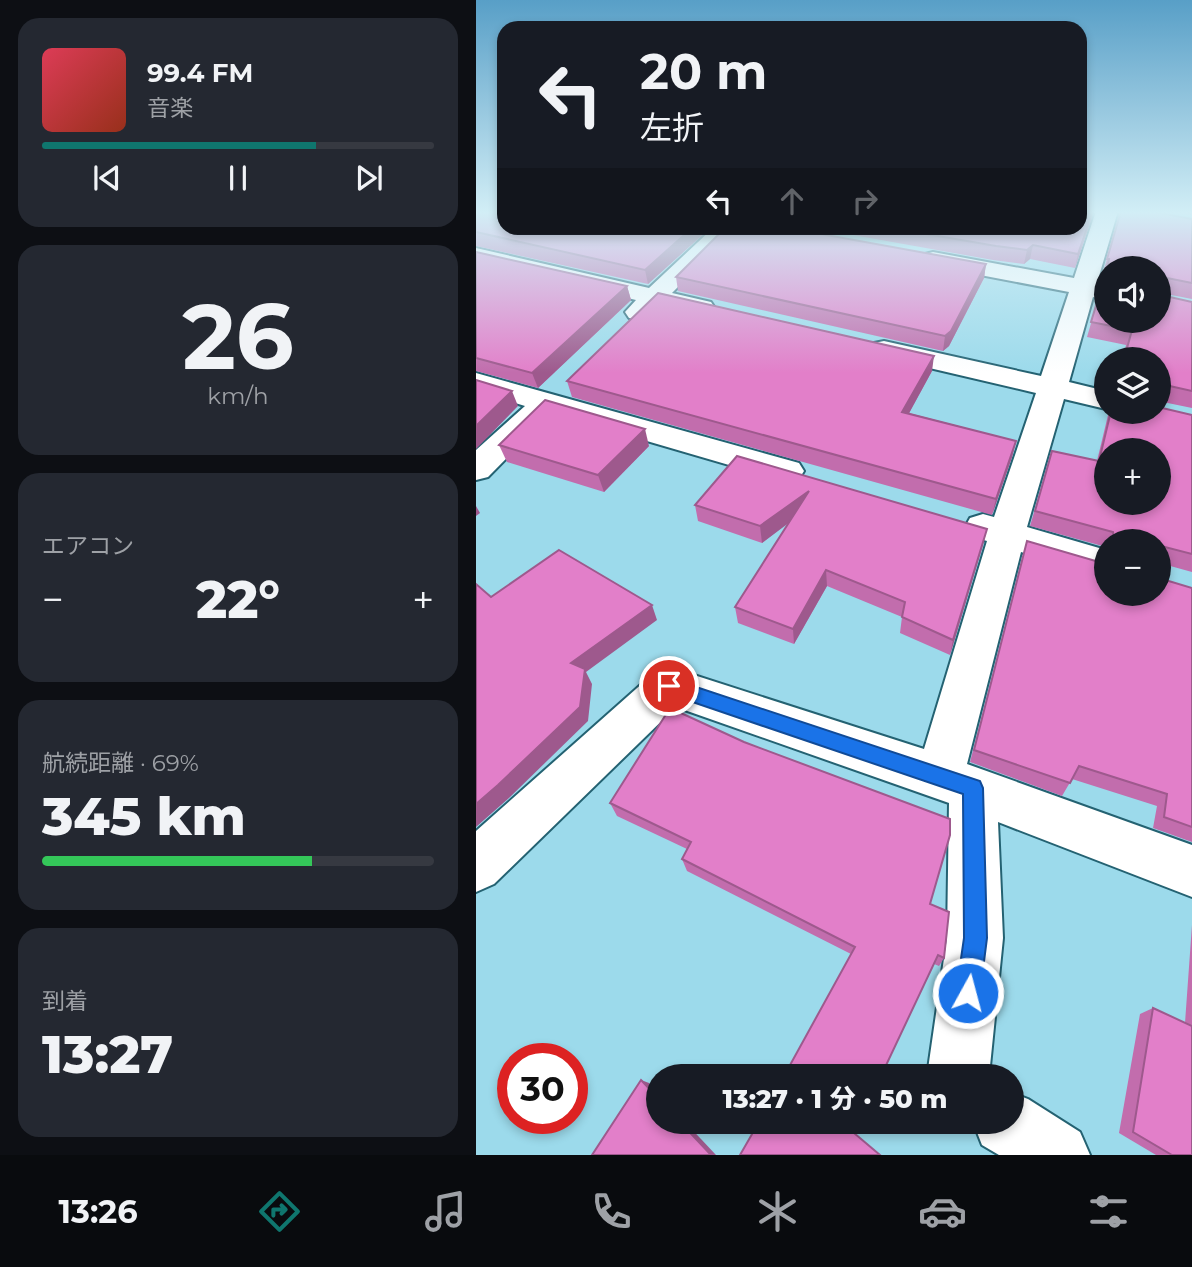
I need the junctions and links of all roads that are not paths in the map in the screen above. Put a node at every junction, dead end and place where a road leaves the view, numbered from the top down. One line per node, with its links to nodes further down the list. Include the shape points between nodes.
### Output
1 (518, 265): 6 (street)
2 (687, 265): 6 (street)
3 (963, 265): 4 (street)
4 (1094, 290)
5 (1094, 292): 11 (street)
6 (653, 297): 7 (street); 8 (street)
7 (733, 315)
8 (624, 326)
9 (854, 342): 11 (street)
10 (476, 382): 12 (street)
11 (1054, 388): 13 (street); 17 (street)
12 (555, 393): 14 (street); 15 (street)
13 (1094, 397)
14 (476, 469)
15 (822, 482)
16 (954, 519): 17 (street)
17 (1007, 534): 18 (street); 19 (street)
18 (1094, 560)
19 (956, 782): 20 (street, via 669,686); 21 (street); 22 (street, via 975,938)
20 (476, 866)
21 (1192, 871)
22 (959, 1064)
23 (1024, 1134): 24 (street)
24 (1057, 1155)

